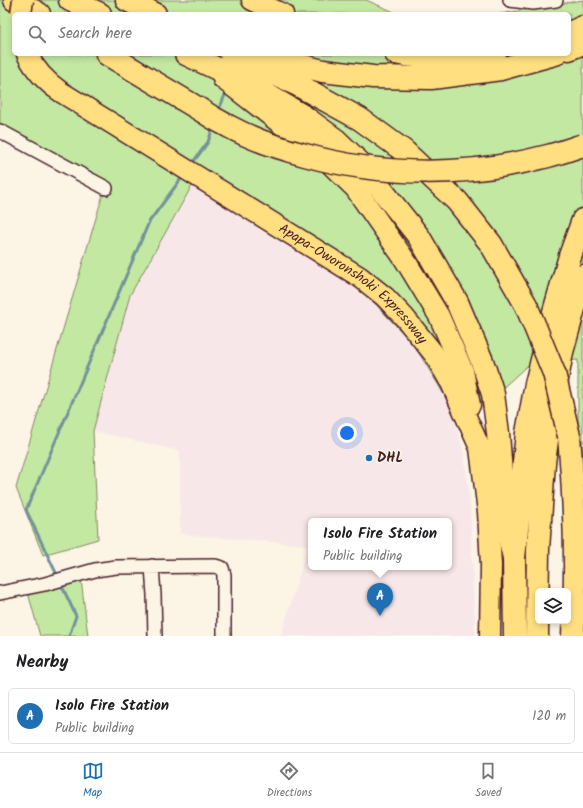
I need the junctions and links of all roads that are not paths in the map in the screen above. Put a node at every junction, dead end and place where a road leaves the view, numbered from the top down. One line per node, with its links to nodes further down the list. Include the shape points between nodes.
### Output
1 (15, 0): 8 (highway)
2 (23, 0): 7 (main road, bridge)
3 (70, 0): 9 (highway)
4 (127, 0): 10 (highway)
5 (510, 0): 6 (street, via 533,3)
6 (556, 0)
7 (21, 12)
8 (36, 12)
9 (96, 12)
10 (151, 12)
11 (583, 26): 12 (main road)
12 (571, 31)
13 (583, 43): 14 (highway)
14 (571, 48)
15 (28, 56): 28 (main road, Apapa-Oworonshoki Expressway, via 48,83 61,92 331,258 385,297 434,354 451,383)
16 (110, 56): 24 (highway, bridge, via 228,127 287,150 367,168 403,171 476,169 513,164)
17 (190, 56): 22 (highway, via 209,67)
18 (233, 56): 22 (highway)
19 (403, 56): 20 (main road, via 456,59)
20 (480, 56)
21 (548, 56): 22 (highway, via 502,69 431,78)
22 (250, 69): 28 (main road, via 321,155 355,188 405,260 439,316 463,371); 29 (highway, via 303,116 336,140 362,165 419,237 457,302 482,360 493,394 504,513); 37 (highway, bridge, via 298,85 360,119 404,151 457,201 491,244 526,305 554,373 569,436 573,478)
23 (0, 131): 25 (street)
24 (583, 145)
25 (106, 188)
26 (583, 220): 29 (highway, via 570,256 536,384 527,433)
27 (583, 276): 36 (highway, via 562,352 544,463 538,550)
28 (480, 448): 34 (main road, Apapa-Oworonshoki Expressway, via 491,565)
29 (514, 558): 35 (highway)
30 (152, 566): 31 (street, via 95,570); 32 (street); 33 (street, via 222,568)
31 (0, 593)
32 (155, 636)
33 (224, 636)
34 (490, 636)
35 (515, 636)
36 (537, 636)
37 (574, 636)

